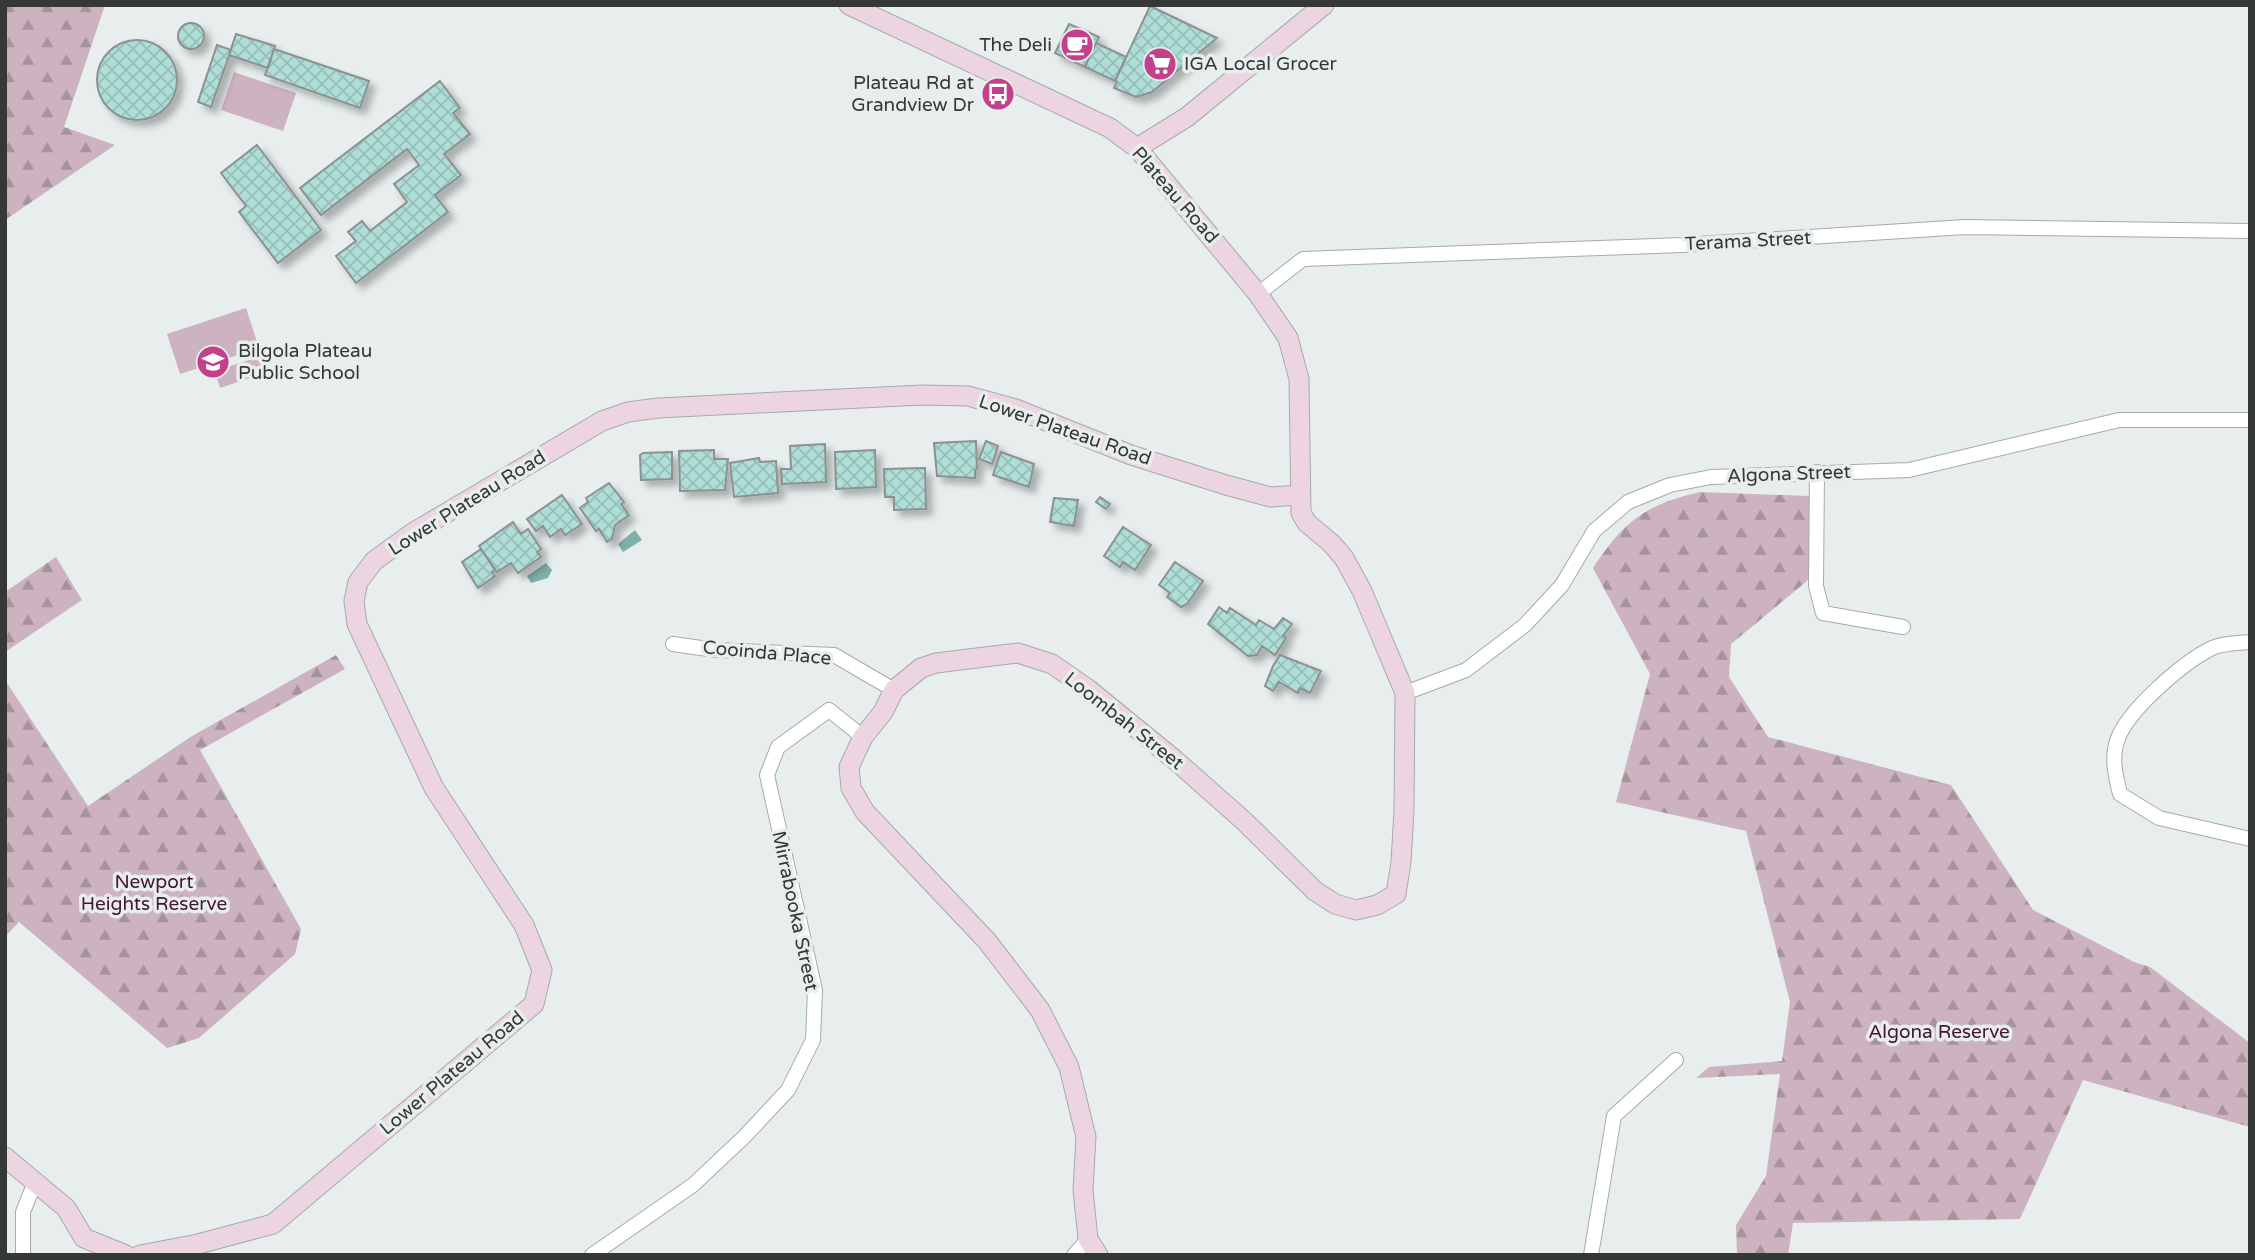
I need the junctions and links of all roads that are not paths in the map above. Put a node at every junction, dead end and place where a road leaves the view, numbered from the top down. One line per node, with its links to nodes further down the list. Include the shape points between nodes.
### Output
1 (849, 5): 3 (street, Plateau Road, via 1110,128)
2 (1324, 5): 3 (street, via 1186,117)
3 (1137, 148): 5 (street, Plateau Road)
4 (2250, 231): 5 (street, Terama Street, via 1965,227 1695,244 1303,259)
5 (1258, 294): 8 (street, Plateau Road, via 1288,338 1299,379)
6 (2250, 420): 7 (street, Algona Street, via 2119,420 1909,470)
7 (1816, 472): 9 (street, via 1816,586 1823,613); 13 (street, Algona Street, via 1712,477 1670,485 1628,502 1594,531 1562,585 1525,625 1466,670)
8 (1299, 495): 13 (street, Loombah Street, via 1307,523 1344,558 1362,591); 22 (street, Lower Plateau Road, via 1271,497 1226,485 968,396 922,395 628,412 602,421 414,532 374,561 358,582 356,624 434,788 524,925 542,970 534,1004 273,1224)
9 (1903, 627)
10 (2250, 642): 15 (street, via 2215,646 2182,666 2126,724 2116,742 2113,769 2120,794 2159,818)
11 (673, 644): 12 (street, Cooinda Place, via 834,655)
12 (894, 690): 13 (street, Loombah Street, via 921,668 936,663 1018,653 1052,664 1175,760 1315,891 1356,910 1396,894 1404,810); 14 (street, Loombah Street)
13 (1405, 693)
14 (863, 737): 19 (street, Loombah Street, via 849,767 851,789 865,812 987,941 1040,1010 1069,1067 1086,1136 1083,1190); 23 (street, Mirrabooka Street, via 829,710 778,747 767,775 815,990 813,1040 788,1090 693,1185)
15 (2250, 839)
16 (1676, 1060): 25 (street, via 1614,1116)
17 (5, 1157): 18 (street)
18 (35, 1182): 20 (street, via 23,1212); 21 (street, via 66,1208 84,1238)
19 (1093, 1247): 24 (street)
20 (23, 1255)
21 (126, 1255)
22 (140, 1255)
23 (592, 1255)
24 (1074, 1255)
25 (1591, 1255)

